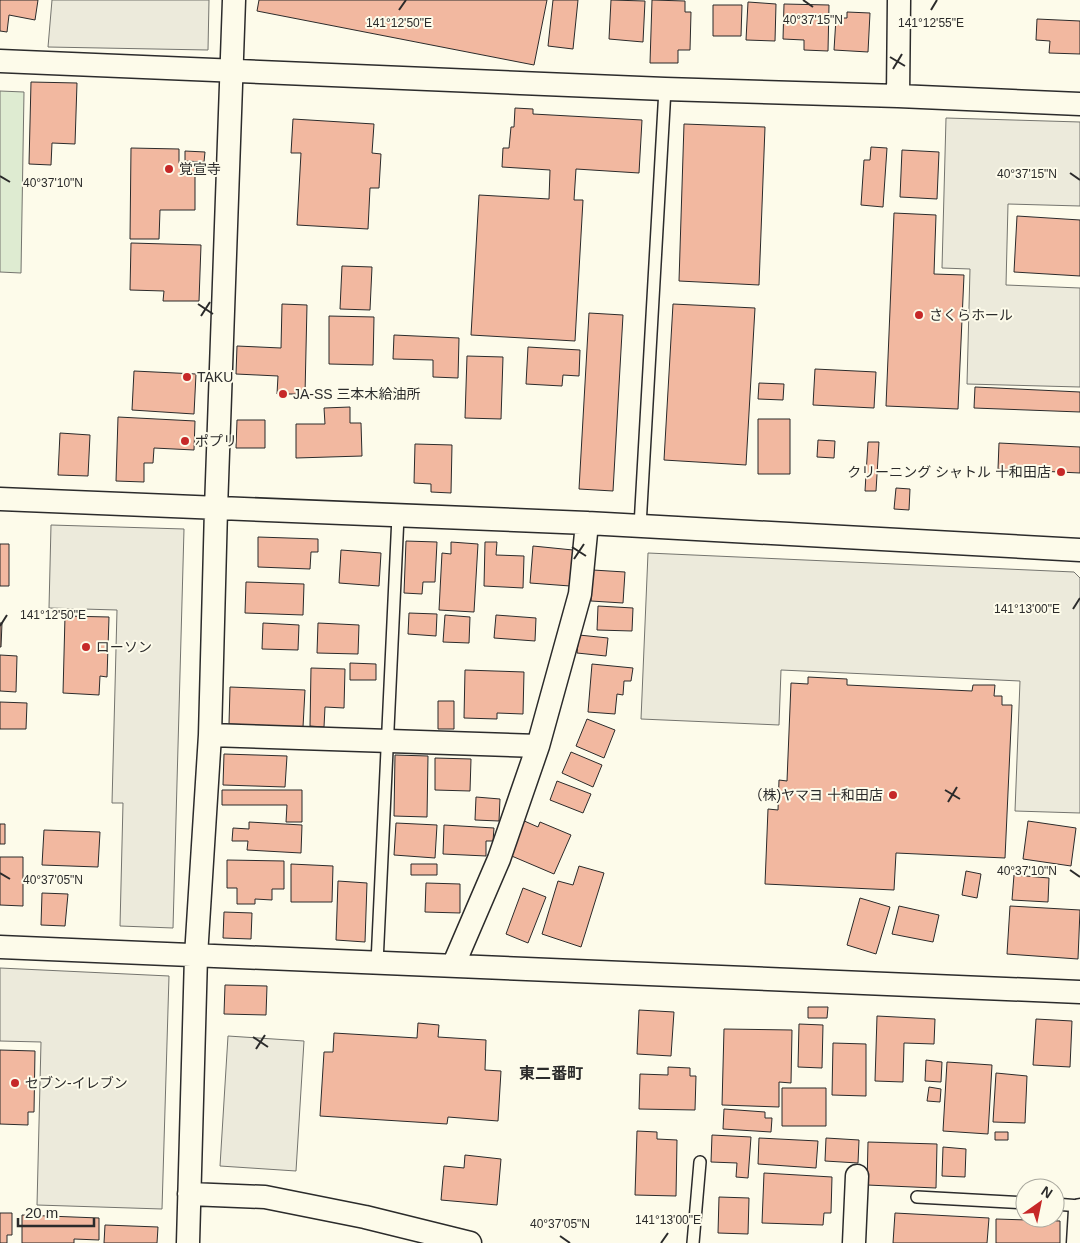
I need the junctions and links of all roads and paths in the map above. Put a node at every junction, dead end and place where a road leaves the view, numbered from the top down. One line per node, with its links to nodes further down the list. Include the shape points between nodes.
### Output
1 (234, 0): 4 (street)
2 (899, 0): 6 (street)
3 (0, 61): 4 (street)
4 (231, 71): 5 (street); 9 (street)
5 (665, 89): 6 (street); 12 (lane)
6 (898, 96): 7 (street)
7 (1080, 104)
8 (0, 499): 9 (street)
9 (216, 509): 10 (street); 14 (street)
10 (398, 516): 11 (street); 15 (lane)
11 (587, 523): 12 (street); 16 (street, via 580,594)
12 (640, 526): 13 (street)
13 (1080, 550)
14 (210, 735): 15 (street); 18 (street)
15 (388, 741): 16 (street); 19 (lane)
16 (538, 746): 20 (street, via 499,859)
17 (0, 947): 18 (street)
18 (196, 956): 19 (street); 24 (street)
19 (377, 963): 20 (street)
20 (453, 966): 21 (street)
21 (1080, 992)
22 (700, 1162): 33 (lane)
23 (857, 1176): 34 (street)
24 (189, 1194): 31 (street); 32 (street, via 265,1198 365,1217)
25 (917, 1197): 26 (lane)
26 (1015, 1202)
27 (1065, 1205): 28 (lane)
28 (1080, 1206)
29 (1080, 1210): 30 (street)
30 (1079, 1237)
31 (188, 1243)
32 (470, 1243)
33 (693, 1243)
34 (854, 1243)

